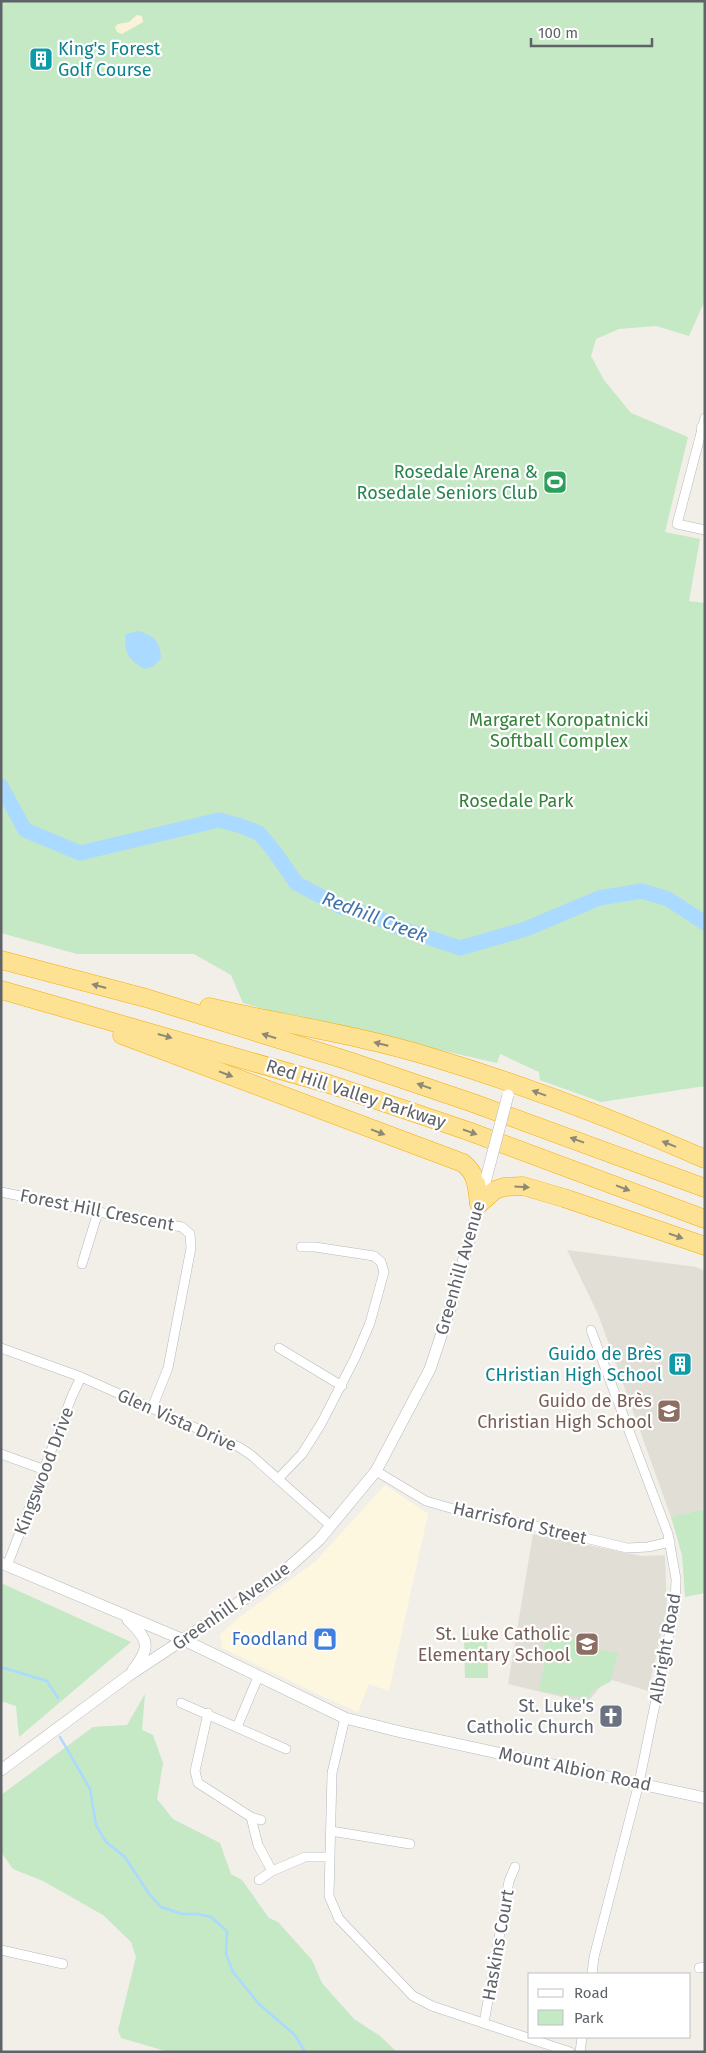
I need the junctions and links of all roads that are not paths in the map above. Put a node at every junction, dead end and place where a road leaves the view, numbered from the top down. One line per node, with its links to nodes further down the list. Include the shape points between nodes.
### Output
1 (704, 425): 2 (street, via 677,524)
2 (705, 530)
3 (1, 960): 5 (highway, Red Hill Valley Parkway, one-way to 3)
4 (1, 990): 6 (highway, Red Hill Valley Parkway)
5 (146, 998): 7 (highway, one-way to 5, via 431,1057 380,1043 185,1001); 9 (highway, Red Hill Valley Parkway, one-way to 5, via 473,1103)
6 (34, 999): 11 (highway, one-way to 11, via 58,1012 463,1163 471,1169 476,1180); 13 (highway, Red Hill Valley Parkway, one-way to 13, via 329,1084 468,1131)
7 (510, 1089): 8 (highway, one-way to 7, via 575,1106); 11 (street, Greenhill Avenue, bridge)
8 (705, 1159)
9 (705, 1188)
10 (1, 1192): 12 (street, Forest Hill Crescent)
11 (479, 1204): 14 (highway, one-way to 14, via 495,1190 504,1187 531,1188); 25 (street, Greenhill Avenue, via 430,1369)
12 (98, 1212): 16 (street); 22 (street, Forest Hill Crescent, via 182,1227 190,1234 191,1248 168,1368)
13 (705, 1219)
14 (705, 1246)
15 (300, 1247): 21 (street, via 374,1256 381,1262 384,1272 370,1323)
16 (82, 1264)
17 (591, 1330): 28 (street, Albright Road)
18 (1, 1348): 20 (street, Glen Vista Drive)
19 (279, 1348): 21 (street)
20 (81, 1378): 22 (street, Glen Vista Drive); 24 (street, Kingswood Drive)
21 (342, 1386): 26 (street, via 302,1454)
22 (152, 1408): 26 (street, Glen Vista Drive, via 239,1446)
23 (1, 1454): 24 (street)
24 (45, 1470): 29 (street, Kingswood Drive)
25 (376, 1471): 27 (street, Greenhill Avenue); 28 (street, Harrisford Street, via 426,1501 464,1512 627,1548)
26 (278, 1479): 27 (street, Glen Vista Drive)
27 (331, 1526): 31 (street, Greenhill Avenue, via 279,1576)
28 (670, 1542): 40 (street, Albright Road, via 676,1579 676,1606)
29 (4, 1565): 30 (street, Mount Albion Road)
30 (123, 1615): 31 (street, Mount Albion Road); 32 (street, via 146,1642 146,1650)
31 (184, 1640): 32 (street, Greenhill Avenue); 33 (street, Mount Albion Road)
32 (128, 1676): 39 (street, Greenhill Avenue)
33 (258, 1677): 36 (street, Mount Albion Road); 37 (street)
34 (181, 1703): 35 (street)
35 (208, 1713): 37 (street); 42 (street, via 195,1771 198,1783)
36 (345, 1718): 40 (street, Mount Albion Road); 44 (street, via 332,1773)
37 (237, 1727): 38 (street)
38 (286, 1749)
39 (1, 1770)
40 (639, 1783): 41 (street, Mount Albion Road); 52 (street, Albright Road)
41 (705, 1798)
42 (251, 1817): 43 (street); 48 (street, via 258,1845)
43 (261, 1820)
44 (331, 1831): 45 (street); 46 (street)
45 (410, 1844)
46 (328, 1857): 48 (street, via 305,1857); 53 (street, via 328,1896 339,1919 413,1996 432,2006)
47 (515, 1868): 53 (street, Haskins Court, via 509,1881)
48 (272, 1871): 49 (street)
49 (259, 1880)
50 (1, 1950): 51 (street)
51 (63, 1964)
52 (592, 1973)
53 (484, 2023): 55 (street)
54 (528, 2038): 57 (street)
55 (528, 2038)
56 (582, 2038): 58 (street)
57 (570, 2052)
58 (580, 2052)

